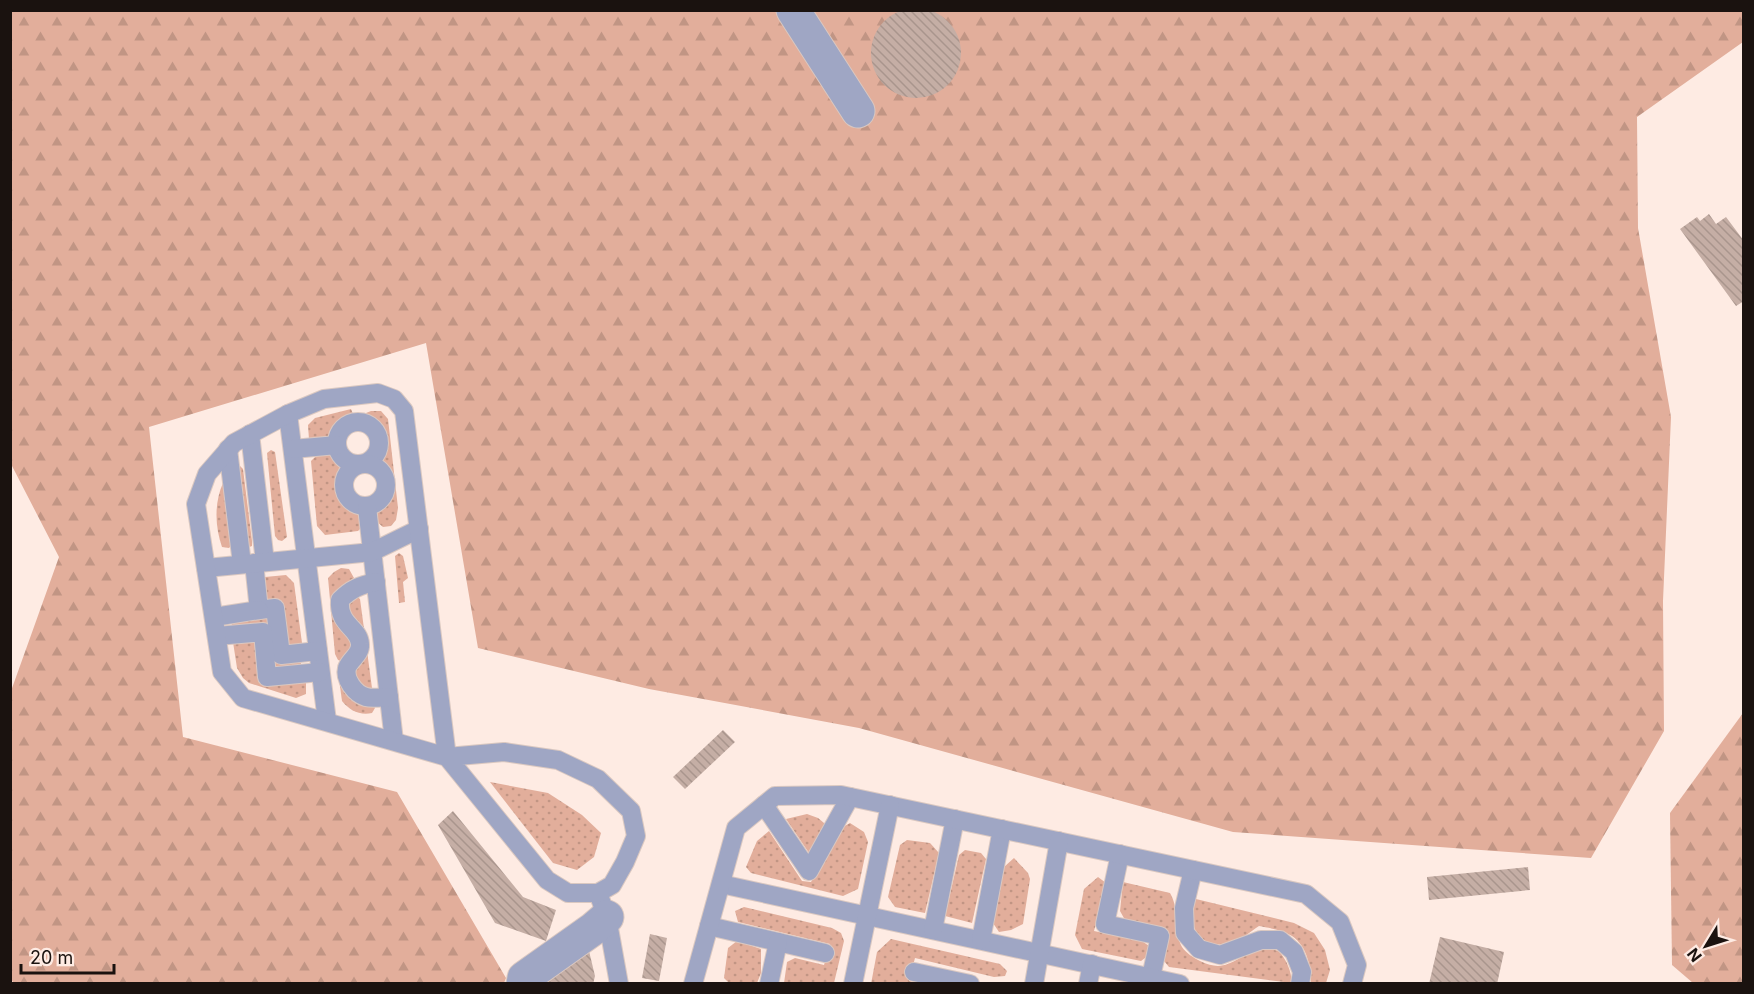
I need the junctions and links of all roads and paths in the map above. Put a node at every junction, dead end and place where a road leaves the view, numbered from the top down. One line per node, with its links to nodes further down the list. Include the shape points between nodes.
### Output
1 (793, 10): 2 (street)
2 (858, 111)
3 (363, 394): 4 (lane, via 324,399); 5 (lane); 12 (lane, via 378,393 394,399 404,411)
4 (288, 414): 6 (lane); 9 (lane)
5 (357, 422): 7 (lane, via 345,427); 10 (lane, via 370,426 378,438 373,459)
6 (250, 434): 8 (lane); 15 (lane)
7 (337, 445): 9 (lane); 10 (lane, via 342,457)
8 (228, 449): 15 (lane); 16 (lane, via 207,474 196,504)
9 (293, 449): 14 (lane)
10 (360, 464): 11 (lane, via 348,472 344,485 353,503); 11 (lane, via 380,470 386,482 387,489 380,501)
11 (367, 507): 13 (lane)
12 (419, 529): 13 (lane); 26 (lane)
13 (372, 552): 14 (lane); 17 (lane)
14 (306, 558): 15 (lane); 21 (lane)
15 (254, 563): 16 (lane); 18 (lane)
16 (206, 568): 19 (lane)
17 (376, 582): 22 (lane, via 350,590 340,600 339,612 360,644); 23 (lane)
18 (259, 610): 19 (lane); 21 (lane, via 275,608 281,655)
19 (214, 616): 20 (lane)
20 (217, 636): 21 (lane, via 263,632 267,676); 24 (lane, via 222,672 243,698)
21 (319, 662): 22 (lane); 24 (lane)
22 (347, 668): 23 (lane, via 351,686 357,692 366,697)
23 (389, 697): 25 (lane)
24 (327, 721): 25 (lane)
25 (394, 741): 26 (lane)
26 (447, 757): 36 (lane, via 548,880 568,893); 36 (lane, via 504,752 558,760 598,778 631,811 636,836)
27 (850, 797): 28 (lane, via 774,796); 28 (lane, via 809,871); 29 (lane)
28 (764, 805): 35 (lane, via 736,828)
29 (890, 805): 30 (lane); 37 (lane)
30 (955, 819): 31 (lane); 39 (lane)
31 (1002, 829): 32 (lane); 40 (lane)
32 (1059, 842): 33 (lane); 43 (lane)
33 (1120, 854): 34 (lane); 46 (lane, via 1105,924 1160,936)
34 (1193, 870): 56 (lane, via 1184,908 1185,933 1199,949 1220,955 1261,940 1280,940 1294,952 1302,972); 57 (lane, via 1306,894 1340,922 1357,965)
35 (721, 884): 37 (lane); 38 (lane)
36 (602, 905): 49 (street, via 593,929 524,978); 50 (lane)
37 (868, 916): 39 (lane); 53 (lane)
38 (709, 926): 41 (lane); 51 (lane)
39 (933, 930): 40 (lane)
40 (981, 940): 43 (lane)
41 (778, 942): 42 (lane); 52 (lane)
42 (825, 953)
43 (1041, 953): 44 (lane); 54 (lane)
44 (1092, 964): 46 (lane); 55 (lane)
45 (914, 972): 47 (lane)
46 (1151, 977): 48 (lane)
47 (961, 983)
48 (1176, 983)
49 (523, 984)
50 (619, 984)
51 (693, 984)
52 (769, 984)
53 (853, 984)
54 (1034, 984)
55 (1088, 984)
56 (1300, 984)
57 (1352, 984)

